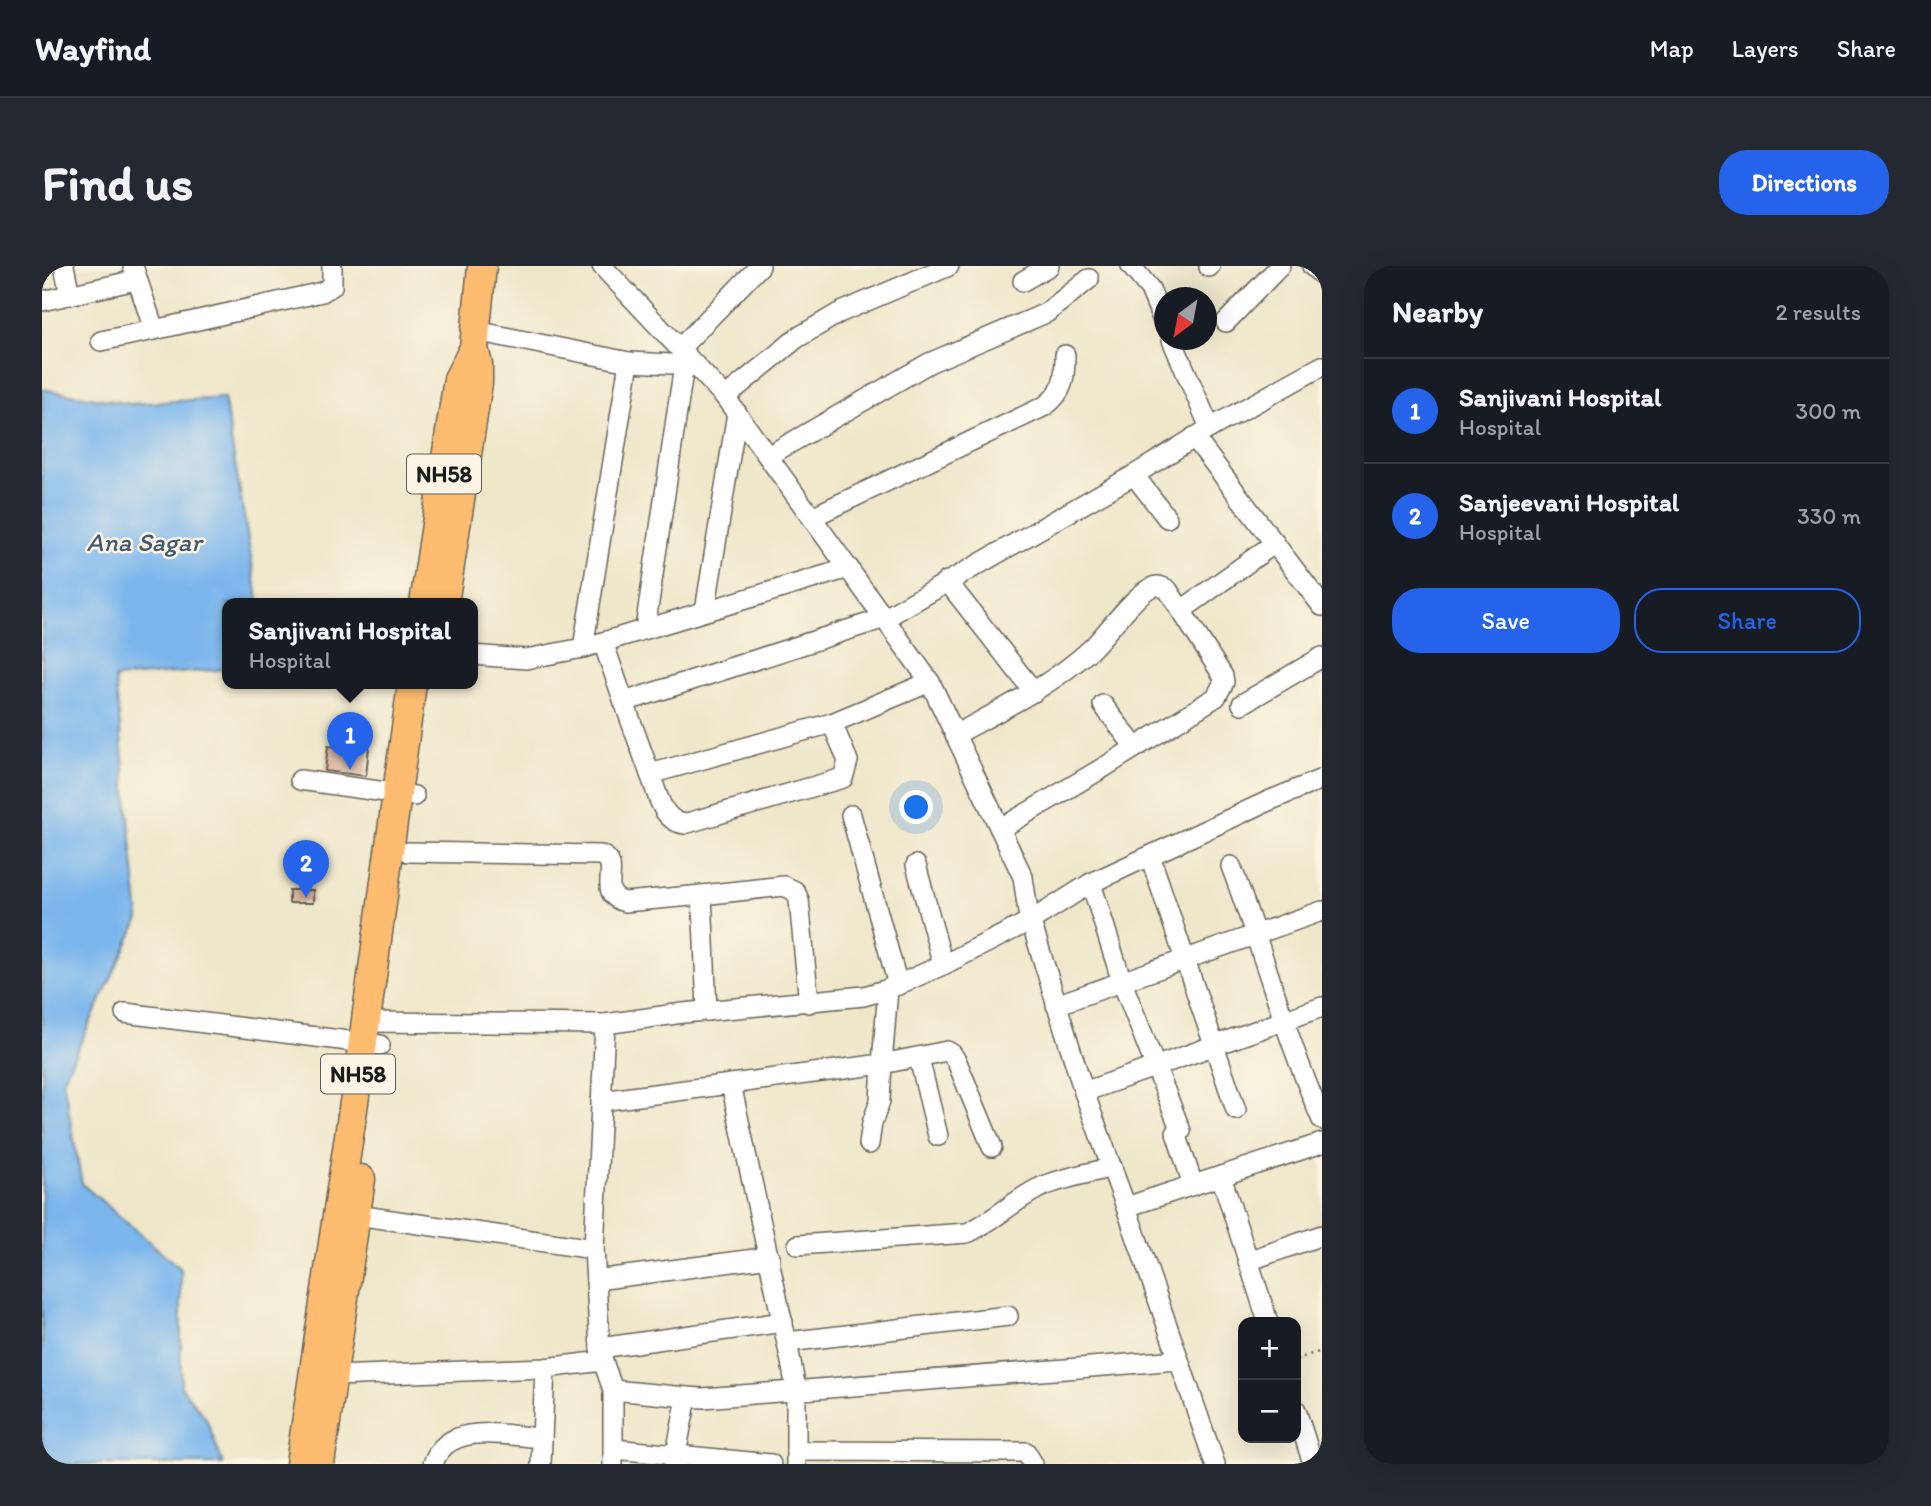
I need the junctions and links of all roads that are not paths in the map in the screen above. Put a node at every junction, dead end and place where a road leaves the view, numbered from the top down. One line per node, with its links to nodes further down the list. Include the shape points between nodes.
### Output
1 (64, 266): 15 (street)
2 (331, 266): 19 (street, via 332,286 322,292)
3 (482, 266): 20 (highway, NH58)
4 (602, 266): 24 (street)
5 (760, 266): 24 (street)
6 (949, 266): 27 (street, via 839,313 797,338)
7 (1049, 266): 14 (street)
8 (1131, 266): 16 (street)
9 (1280, 266): 18 (street)
10 (1312, 266): 12 (street)
11 (134, 273): 15 (street); 19 (street)
12 (1322, 275)
13 (1089, 279): 30 (street, via 1046,313 929,363)
14 (1023, 281)
15 (70, 295): 17 (street)
16 (1154, 299)
17 (42, 301)
18 (1226, 322)
19 (153, 330): 21 (street)
20 (475, 340): 25 (street); 37 (highway, NH58, via 458,379); 38 (highway, NH58, via 478,383)
21 (101, 341)
22 (1174, 350): 29 (street)
23 (1065, 355): 32 (street, via 1060,391 1045,406)
24 (686, 359): 25 (street); 27 (street); 43 (street)
25 (629, 362): 45 (street)
26 (1322, 366): 29 (street)
27 (725, 397): 28 (street)
28 (737, 413): 30 (street); 41 (street)
29 (1202, 433): 31 (street); 34 (street)
30 (768, 456): 32 (street)
31 (1134, 475): 33 (street); 36 (street)
32 (813, 517): 35 (street)
33 (1167, 518)
34 (1275, 543): 39 (street); 40 (street)
35 (849, 568): 41 (street); 42 (street)
36 (947, 581): 42 (street); 51 (street)
37 (425, 598)
38 (445, 598)
39 (1322, 606)
40 (1182, 610): 51 (street, via 1168,590 1152,587 1092,648); 57 (street, via 1223,676 1221,689)
41 (705, 611): 43 (street)
42 (885, 618): 48 (street); 52 (street)
43 (645, 629): 44 (street)
44 (603, 642): 45 (street); 52 (street)
45 (583, 648): 46 (street, via 526,659)
46 (478, 655)
47 (1322, 657): 53 (street)
48 (930, 682): 55 (street); 56 (street)
49 (412, 689): 61 (highway, NH58)
50 (430, 689): 61 (highway, NH58)
51 (1034, 692): 56 (street)
52 (624, 702): 58 (street)
53 (1242, 704)
54 (1103, 705): 57 (street)
55 (832, 723): 58 (street); 58 (street, via 848,761 843,778 697,821 684,824 670,819)
56 (955, 735): 63 (street)
57 (1135, 747): 63 (street)
58 (650, 774)
59 (1322, 779): 65 (street)
60 (300, 780): 61 (street)
61 (405, 795): 64 (highway, NH58); 84 (highway, NH58)
62 (851, 815): 76 (street)
63 (1000, 829): 71 (street, via 1023,877)
64 (408, 852): 69 (street, via 601,855 610,862 610,891 617,900); 84 (highway, NH58)
65 (1150, 856): 68 (street); 73 (street)
66 (916, 865): 74 (street)
67 (1231, 866): 72 (street)
68 (1091, 883): 71 (street); 75 (street)
69 (702, 895): 77 (street, via 784,886 796,891); 80 (street)
70 (1322, 911): 72 (street)
71 (1032, 920): 74 (street); 78 (street)
72 (1257, 934): 73 (street); 82 (street)
73 (1184, 960): 75 (street); 85 (street)
74 (943, 965): 76 (street)
75 (1122, 982): 78 (street); 88 (street)
76 (893, 987): 77 (street); 87 (street)
77 (809, 1003): 80 (street)
78 (1056, 1005): 90 (street)
79 (1322, 1007): 82 (street)
80 (706, 1011): 83 (street)
81 (125, 1013): 84 (street)
82 (1285, 1020): 85 (street); 93 (street)
83 (605, 1024): 84 (street); 91 (street)
84 (373, 1033): 102 (highway, NH58); 127 (highway, NH58)
85 (1215, 1045): 88 (street); 92 (street)
86 (919, 1058): 87 (street); 94 (street); 97 (street, via 942,1051 953,1054)
87 (882, 1065): 89 (street); 96 (street, via 880,1101)
88 (1154, 1067): 90 (street); 100 (street)
89 (731, 1084): 91 (street); 106 (street)
90 (1084, 1092): 98 (street)
91 (601, 1101): 105 (street)
92 (1236, 1110)
93 (1322, 1120)
94 (937, 1136)
95 (1322, 1143): 99 (street)
96 (869, 1144)
97 (992, 1147)
98 (1112, 1167): 101 (street); 104 (street, via 1039,1188 967,1233)
99 (1221, 1176): 100 (street); 107 (street)
100 (1194, 1185): 101 (street)
101 (1126, 1207): 114 (street)
102 (356, 1215): 105 (street); 116 (highway, NH58)
103 (1322, 1235): 107 (street)
104 (798, 1245)
105 (594, 1249): 108 (street)
106 (770, 1257): 108 (street); 111 (street)
107 (1248, 1261): 110 (street)
108 (596, 1280): 113 (street)
109 (1007, 1316): 112 (street)
110 (1266, 1317)
111 (783, 1322): 112 (street); 113 (street)
112 (787, 1342): 117 (street)
113 (602, 1354): 115 (street); 118 (street)
114 (1178, 1360): 117 (street); 134 (street)
115 (545, 1368): 116 (street); 121 (street)
116 (334, 1376): 127 (highway, NH58)
117 (796, 1389): 119 (street); 125 (street)
118 (613, 1390): 119 (street); 124 (street)
119 (687, 1397): 126 (street)
120 (1301, 1418): 122 (street)
121 (542, 1438): 129 (street, via 456,1437); 130 (street)
122 (1314, 1440): 135 (street)
123 (843, 1451): 125 (street); 132 (street); 133 (street, via 1026,1452)
124 (614, 1456): 126 (street)
125 (796, 1457)
126 (674, 1459): 128 (street)
127 (313, 1463)
128 (749, 1463): 131 (street)
129 (432, 1464)
130 (541, 1464)
131 (771, 1464)
132 (825, 1464)
133 (1033, 1464)
134 (1215, 1464)
135 (1313, 1464)

